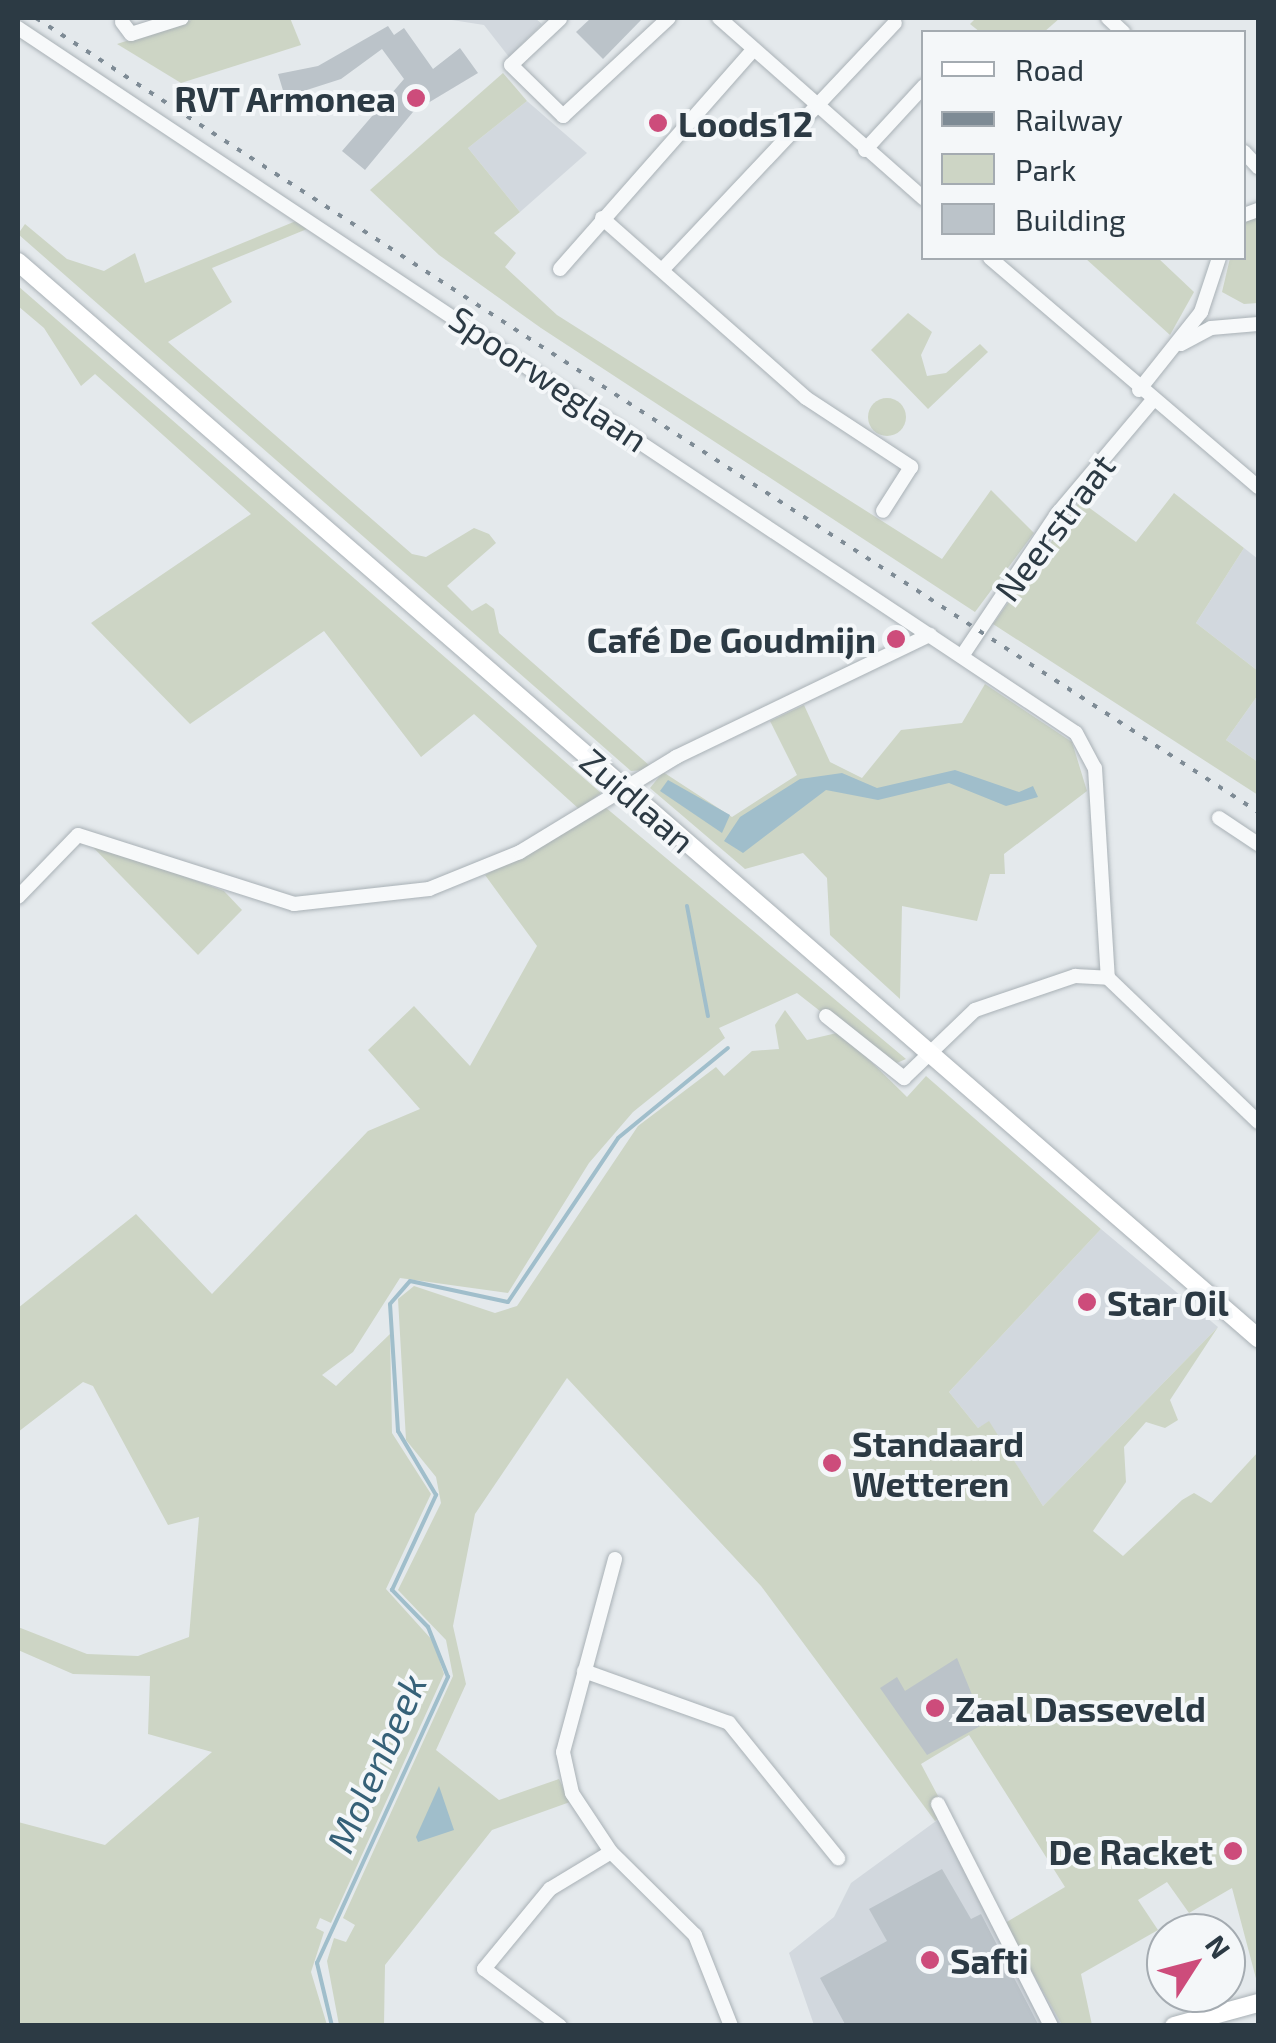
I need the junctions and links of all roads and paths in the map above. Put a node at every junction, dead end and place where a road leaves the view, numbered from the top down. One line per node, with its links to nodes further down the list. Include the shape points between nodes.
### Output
1 (182, 18): 5 (street, via 130,34)
2 (669, 18): 4 (street, via 572,114 556,112 511,65)
3 (720, 18): 8 (street)
4 (560, 19)
5 (122, 22)
6 (895, 22): 10 (street)
7 (18, 28): 25 (street, Spoorweglaan)
8 (753, 50): 10 (street); 13 (street)
9 (921, 89): 11 (street)
10 (815, 106): 11 (street); 18 (street)
11 (866, 150): 12 (street)
12 (921, 196)
13 (602, 218): 17 (street); 18 (street)
14 (992, 260): 21 (street)
15 (1218, 260): 20 (street, via 1201,312)
16 (18, 262): 27 (main road, Zuidlaan)
17 (560, 268)
18 (663, 269): 24 (street, via 806,398 912,467)
19 (1258, 324): 20 (street, via 1211,328)
20 (1176, 346): 21 (street)
21 (1140, 390): 22 (street)
22 (1152, 401): 23 (street); 26 (street, Neerstraat, via 1057,514)
23 (1258, 487)
24 (883, 511)
25 (930, 635): 26 (street, Spoorweglaan); 27 (street)
26 (962, 656): 31 (street, Spoorweglaan, via 1076,733 1095,768)
27 (622, 786): 30 (street, via 484,870 382,900 258,898 78,835); 33 (main road, Zuidlaan)
28 (1219, 818): 29 (street)
29 (1258, 844)
30 (18, 898)
31 (1108, 978): 33 (street, via 1075,976 975,1010); 34 (street)
32 (826, 1016): 33 (street, via 896,1078)
33 (931, 1054): 35 (main road, Zuidlaan)
34 (1258, 1122)
35 (1258, 1338)
36 (615, 1559): 37 (street)
37 (584, 1671): 39 (street, via 564,1770); 40 (street, via 729,1723)
38 (938, 1804): 44 (street)
39 (611, 1852): 42 (street, via 550,1889 484,1969); 43 (street, via 694,1935)
40 (838, 1858)
41 (1258, 2003): 45 (main road)
42 (560, 2026)
43 (731, 2026)
44 (1052, 2026)
45 (1174, 2026)

